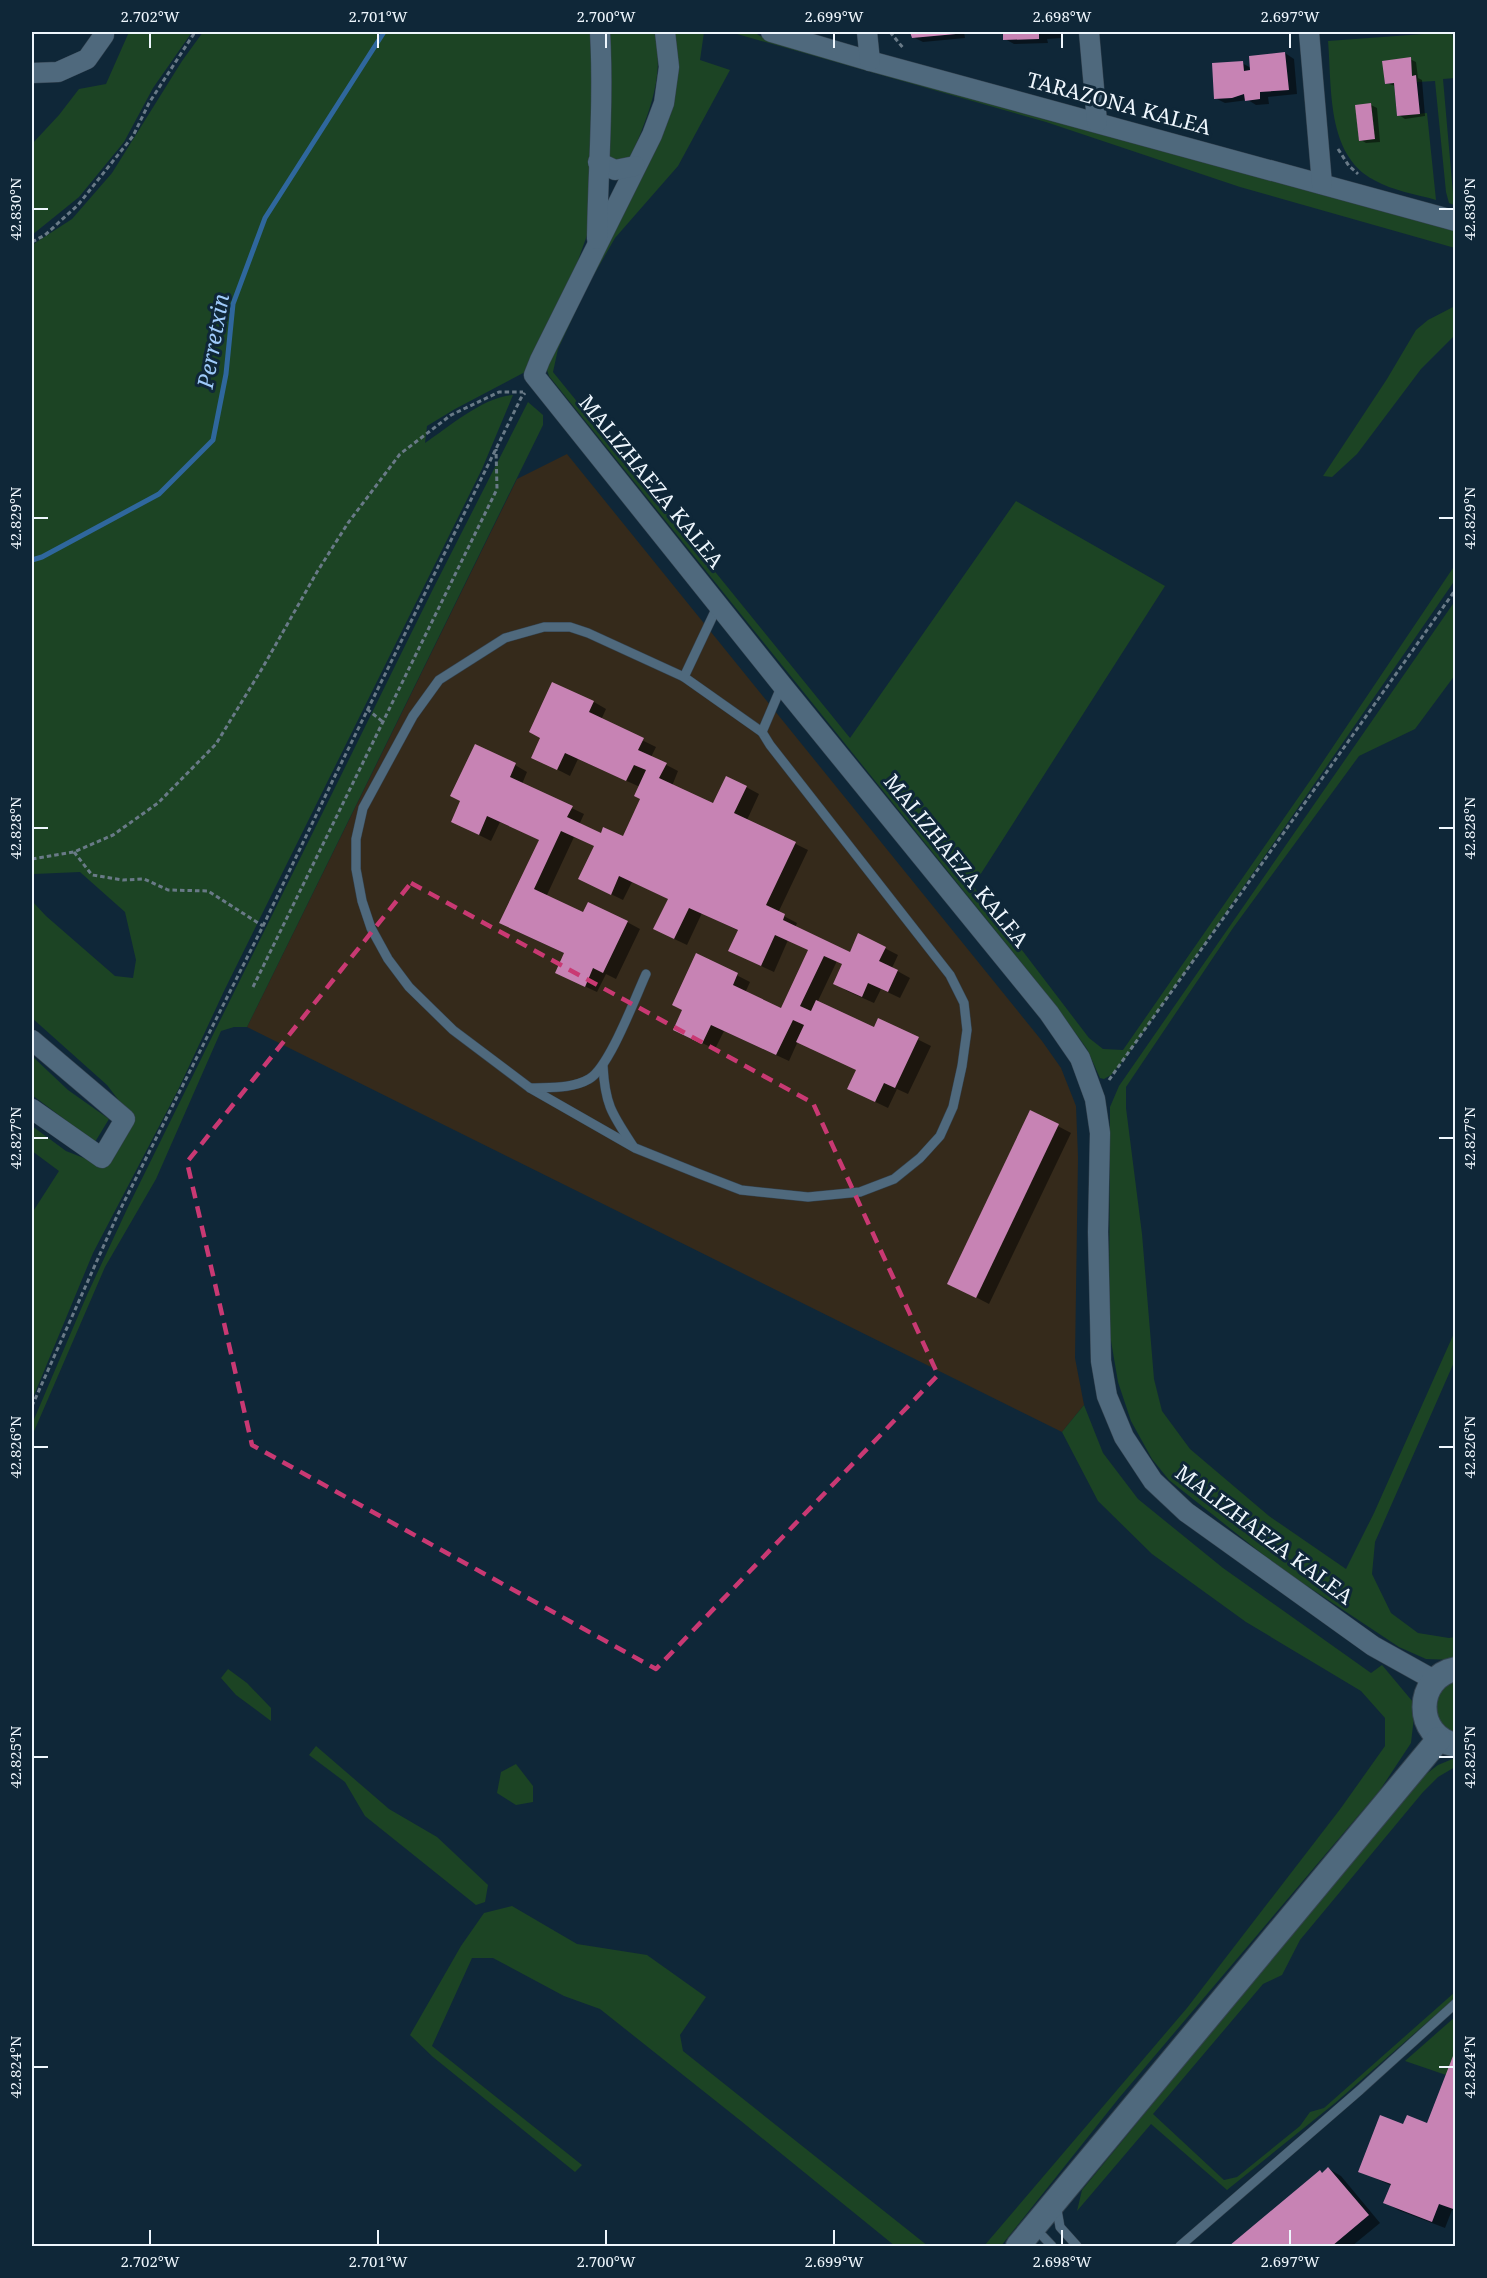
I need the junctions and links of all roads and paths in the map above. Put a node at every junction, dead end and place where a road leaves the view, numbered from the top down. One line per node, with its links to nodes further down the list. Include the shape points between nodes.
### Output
1 (104, 32): 12 (street, via 87,59 58,72)
2 (195, 32): 20 (path, via 149,103 134,135 78,205)
3 (600, 32): 15 (street, via 603,75)
4 (665, 32): 16 (street, MALIZHAEZA KALEA, via 669,67 664,103)
5 (771, 32): 11 (street, TARAZONA KALEA)
6 (867, 32): 11 (street)
7 (890, 32): 10 (path)
8 (1089, 32): 13 (street)
9 (1309, 32): 18 (street)
10 (908, 53)
11 (870, 61): 13 (street, TARAZONA KALEA)
12 (32, 73)
13 (1097, 123): 18 (street, TARAZONA KALEA)
14 (1337, 147): 17 (path, via 1349,166)
15 (598, 162): 16 (street, via 615,170); 21 (street)
16 (635, 166): 21 (street, MALIZHAEZA KALEA)
17 (1363, 178)
18 (1322, 184): 19 (street, TARAZONA KALEA)
19 (1455, 221)
20 (32, 242)
21 (597, 246): 24 (street, MALIZHAEZA KALEA, via 534,375)
22 (496, 447): 27 (path); 28 (path, via 497,489); 30 (path, via 520,398 527,392 499,392 451,416 400,454 316,572 216,744 158,803 113,836)
23 (1455, 589): 38 (path)
24 (718, 605): 25 (lane); 26 (street, MALIZHAEZA KALEA)
25 (684, 677): 29 (lane); 37 (lane, via 570,627 544,627 505,638 438,680 412,716 363,808 356,839 356,870 362,901 388,959 409,987 453,1030)
26 (782, 685): 29 (lane); 38 (street, MALIZHAEZA KALEA, via 1068,1038)
27 (367, 709): 28 (path); 32 (path)
28 (383, 722): 34 (path)
29 (762, 732): 40 (lane, via 950,975 964,1003 967,1030 952,1107 940,1136 920,1158 894,1179 860,1192 808,1197 741,1190)
30 (74, 852): 31 (path); 32 (path, via 92,875 144,879 168,890 208,891)
31 (32, 859)
32 (263, 926): 41 (path, via 117,1216)
33 (646, 975): 36 (lane)
34 (253, 987)
35 (32, 1040): 39 (street, via 125,1119 102,1158)
36 (603, 1066): 37 (lane, via 589,1079 564,1087); 40 (lane, via 604,1094 613,1116)
37 (530, 1088): 40 (lane)
38 (1095, 1099): 43 (street, MALIZHAEZA KALEA, via 1100,1133 1101,1361 1107,1396 1124,1437 1153,1481 1186,1512 1373,1646)
39 (32, 1109)
40 (635, 1148)
41 (32, 1406)
42 (1455, 1669): 43 (street)
43 (1434, 1680): 44 (street, via 1423,1706 1427,1724)
44 (1447, 1742): 46 (street)
45 (1455, 2003): 51 (lane)
46 (1055, 2202): 47 (street); 50 (lane, via 1060,2227)
47 (1035, 2227): 48 (street); 49 (lane)
48 (1018, 2247)
49 (1052, 2247)
50 (1077, 2247)
51 (1180, 2247)

